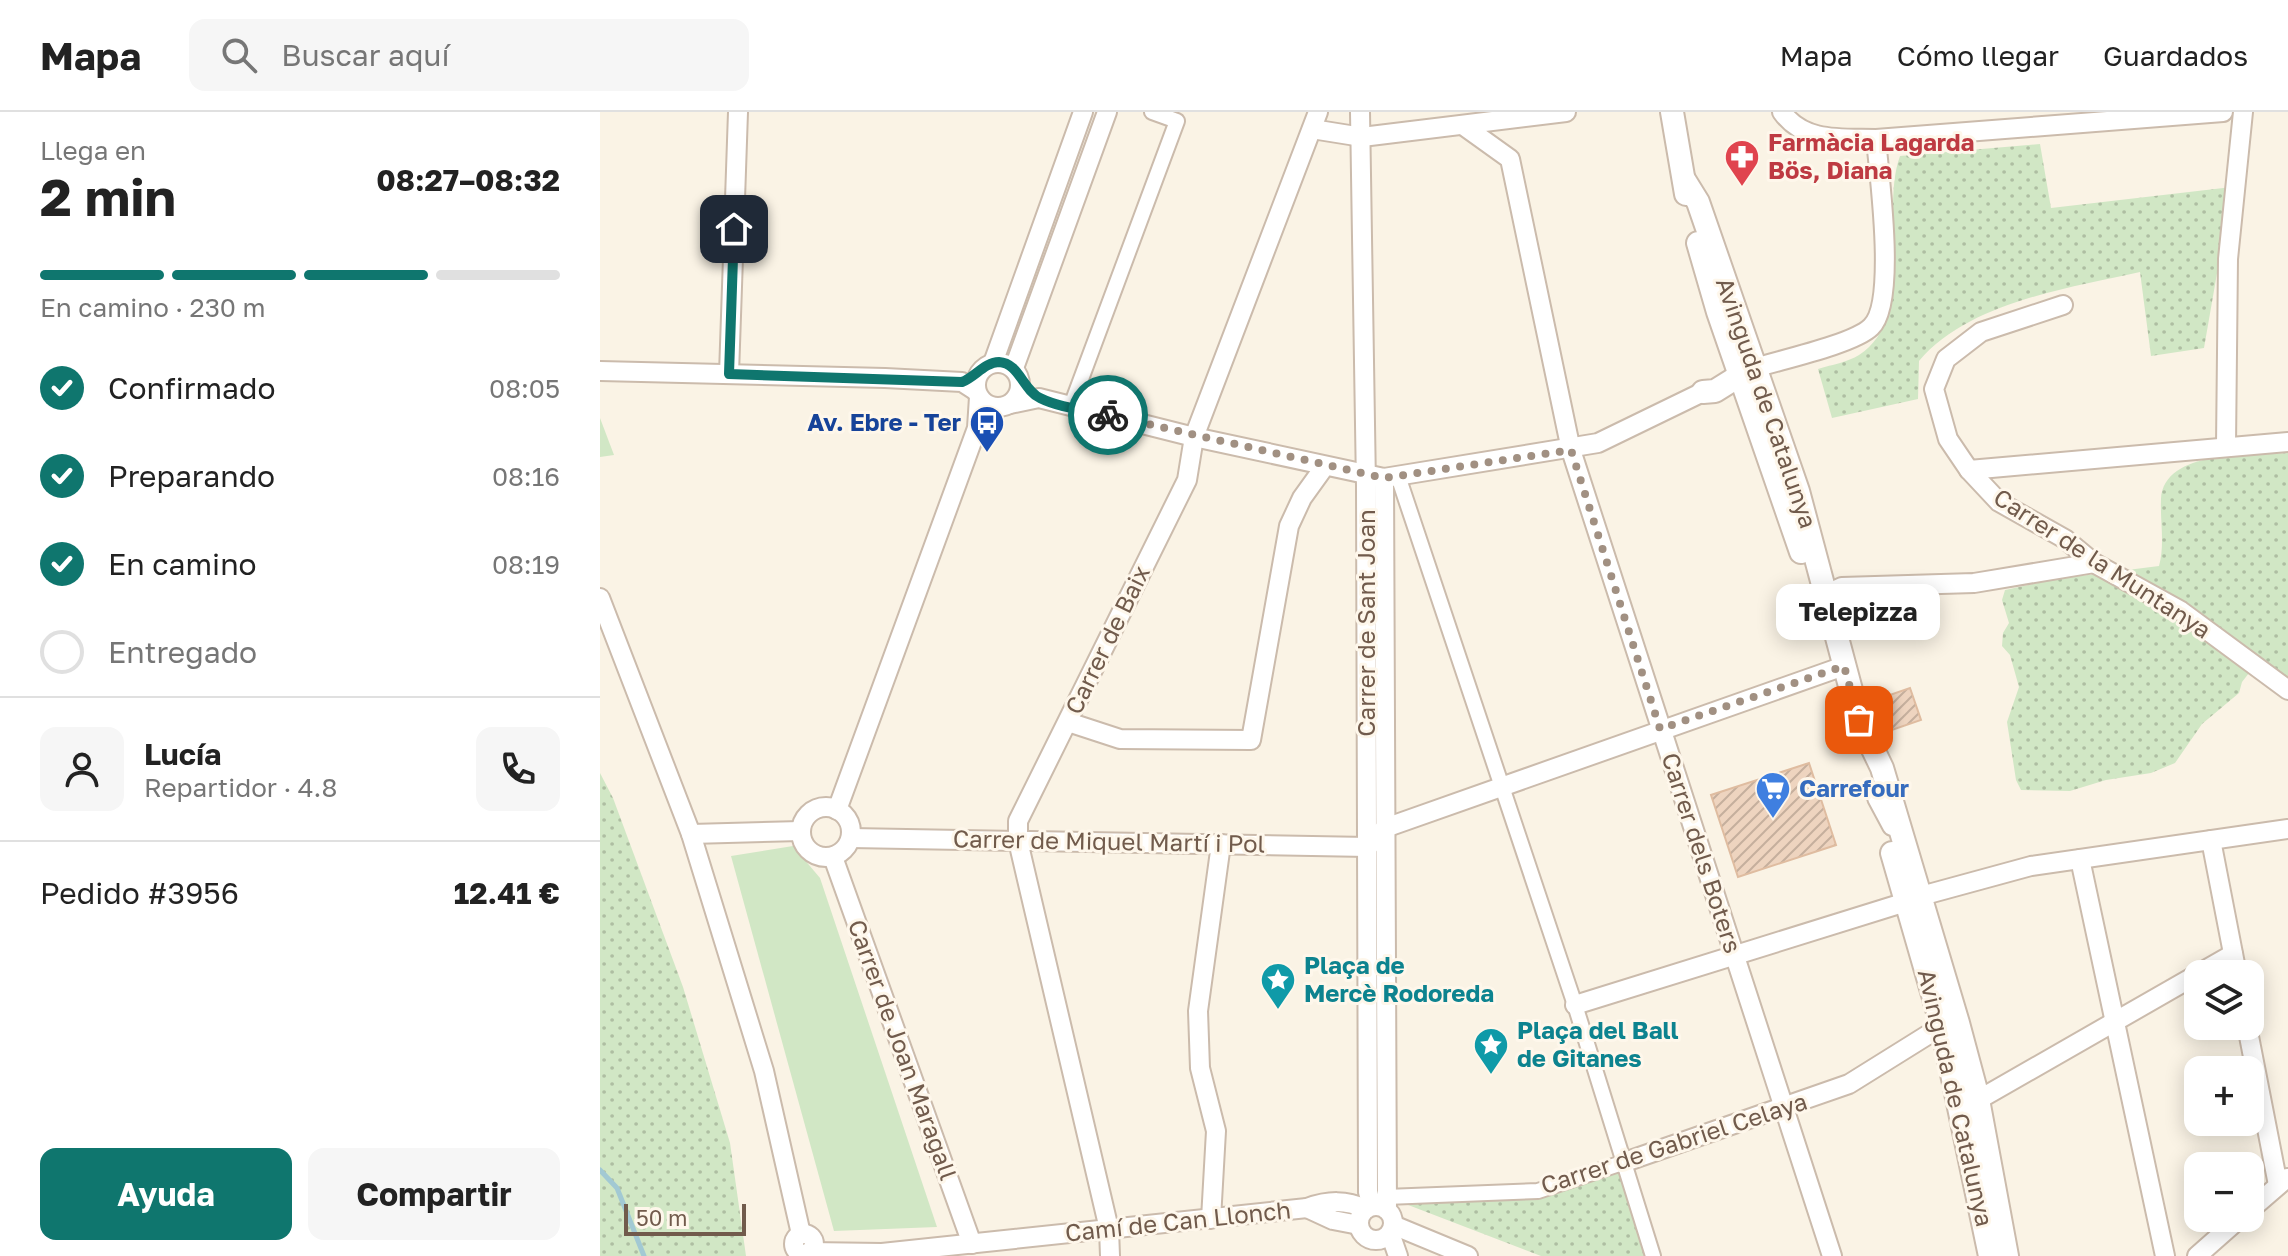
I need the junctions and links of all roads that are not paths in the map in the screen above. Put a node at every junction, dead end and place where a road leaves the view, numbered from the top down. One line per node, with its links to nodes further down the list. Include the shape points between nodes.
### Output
1 (738, 112): 21 (street)
2 (1083, 112): 18 (street)
3 (1107, 112): 22 (street)
4 (1152, 112): 27 (street, via 1177,121)
5 (1360, 112): 13 (street, Carrer de Sant Joan)
6 (1566, 112): 12 (street)
7 (1672, 112): 15 (street, Avinguda de Catalunya)
8 (1782, 112): 14 (street, via 1816,137)
9 (2223, 112): 14 (street)
10 (2243, 112): 32 (street, via 2228,259)
11 (1315, 120): 13 (street); 29 (street, Carrer de Baix)
12 (1464, 126): 13 (street); 33 (street, Carrer dels Boters, via 1510,159)
13 (1362, 137): 36 (street, Carrer de Sant Joan)
14 (1876, 139): 20 (street, via 1885,261 1881,309 1871,328)
15 (1685, 181): 17 (street, Avinguda de Catalunya); 20 (street, Avinguda de Catalunya, via 1716,253 1719,286)
16 (2063, 305): 35 (street, Carrer de la Muntanya, via 1981,332 1946,359 1934,389 1948,439)
17 (1729, 346): 20 (street, Avinguda de Catalunya); 24 (street, via 1730,363)
18 (993, 363): 22 (street); 23 (street)
19 (600, 371): 21 (street)
20 (1747, 372): 24 (street); 31 (street, Avinguda de Catalunya); 37 (street, via 1781,467); 39 (street, Avinguda de Catalunya, via 1798,491)
21 (729, 374): 23 (street)
22 (1017, 374): 25 (street); 26 (street, via 1019,394)
23 (974, 387): 26 (street); 28 (street)
24 (1709, 391): 31 (street, via 1735,403 1747,431); 33 (street, via 1629,430)
25 (1039, 398): 26 (street); 27 (street)
26 (1004, 406): 28 (street)
27 (1071, 406): 29 (street)
28 (977, 428): 48 (street)
29 (1194, 437): 34 (street); 45 (street, Carrer de Baix, via 1187,480)
30 (2288, 442): 32 (street)
31 (1763, 444): 37 (street, Avinguda de Catalunya)
32 (2226, 445): 35 (street)
33 (1571, 450): 36 (street); 46 (street, Carrer dels Boters)
34 (1325, 466): 36 (street); 45 (street, via 1289,526 1251,740 1120,739)
35 (1969, 470): 38 (street, Carrer de la Muntanya, via 1999,502 2065,539)
36 (1382, 476): 47 (street); 49 (street, Carrer de Sant Joan); 57 (street, Carrer de Sant Joan)
37 (1785, 505): 41 (street, Avinguda de Catalunya)
38 (2094, 563): 39 (street, via 1974,583 1842,587); 43 (street, Carrer de la Muntanya, via 2181,611)
39 (1827, 594): 41 (street, Avinguda de Catalunya)
40 (600, 598): 52 (street)
41 (1834, 630): 42 (street, Avinguda de Catalunya)
42 (1844, 666): 44 (street, Avinguda de Catalunya); 46 (street)
43 (2288, 690)
44 (1859, 720): 60 (street, Avinguda de Catalunya, via 1877,798); 60 (street, Avinguda de Catalunya, via 1882,768)
45 (1068, 722): 55 (street, Carrer de Baix, via 1018,821)
46 (1660, 729): 47 (street); 61 (street, Carrer dels Boters)
47 (1502, 787): 49 (street); 66 (street)
48 (837, 810): 51 (street, via 826,807 810,813); 53 (street, via 847,819)
49 (1385, 828): 57 (street); 77 (street, Carrer de Sant Joan)
50 (2288, 829): 54 (street)
51 (801, 831): 52 (street); 58 (street, via 802,842 814,855)
52 (691, 834): 81 (street, via 764,1071)
53 (851, 838): 55 (street, Carrer de Miquel Martí i Pol); 58 (street)
54 (2211, 840): 59 (street); 62 (street)
55 (1018, 841): 56 (street, Carrer de Miquel Martí i Pol); 78 (street)
56 (1221, 844): 57 (street, Carrer de Miquel Martí i Pol); 76 (street, via 1198,1011 1200,1068 1216,1131)
57 (1368, 847): 77 (street, Carrer de Sant Joan, via 1368,1192)
58 (833, 857): 80 (street, Carrer de Joan Maragall)
59 (2080, 859): 60 (street, via 2031,866); 67 (street)
60 (1914, 899): 61 (street); 68 (street, Avinguda de Catalunya, via 1918,941); 70 (street, Avinguda de Catalunya)
61 (1733, 953): 66 (street); 71 (street, Carrer dels Boters)
62 (2233, 954): 63 (street); 64 (street)
63 (2222, 960)
64 (2234, 960)
65 (2184, 982): 67 (street)
66 (1575, 1005): 73 (street)
67 (2113, 1023): 70 (street); 90 (street)
68 (1942, 1026): 71 (street, Carrer de Gabriel Celaya, via 1849,1084); 87 (street, Avinguda de Catalunya)
69 (2250, 1040): 74 (street)
70 (1978, 1100): 72 (street, Avinguda de Catalunya)
71 (1784, 1109): 73 (street, Carrer de Gabriel Celaya); 86 (street, Carrer dels Boters)
72 (1986, 1139): 88 (street, via 1988,1199); 89 (street, Avinguda de Catalunya)
73 (1622, 1163): 77 (street, Carrer de Gabriel Celaya, via 1538,1191); 85 (street)
74 (2283, 1181): 75 (street)
75 (2264, 1198)
76 (1211, 1219): 77 (street, Camí de Can Llonch, via 1307,1208 1333,1220); 78 (street, Camí de Can Llonch)
77 (1378, 1222): 83 (street, Carrer de Sant Joan); 84 (street, Camí de Can Llonch)
78 (1109, 1229): 80 (street, Camí de Can Llonch); 82 (street)
79 (2224, 1232): 91 (street)
80 (972, 1244): 81 (street, Camí de Can Llonch, via 882,1253)
81 (799, 1247)
82 (1110, 1256)
83 (1398, 1256)
84 (1468, 1256)
85 (1653, 1256)
86 (1832, 1256)
87 (1990, 1256)
88 (1998, 1256)
89 (2007, 1256)
90 (2165, 1256)
91 (2197, 1256)

